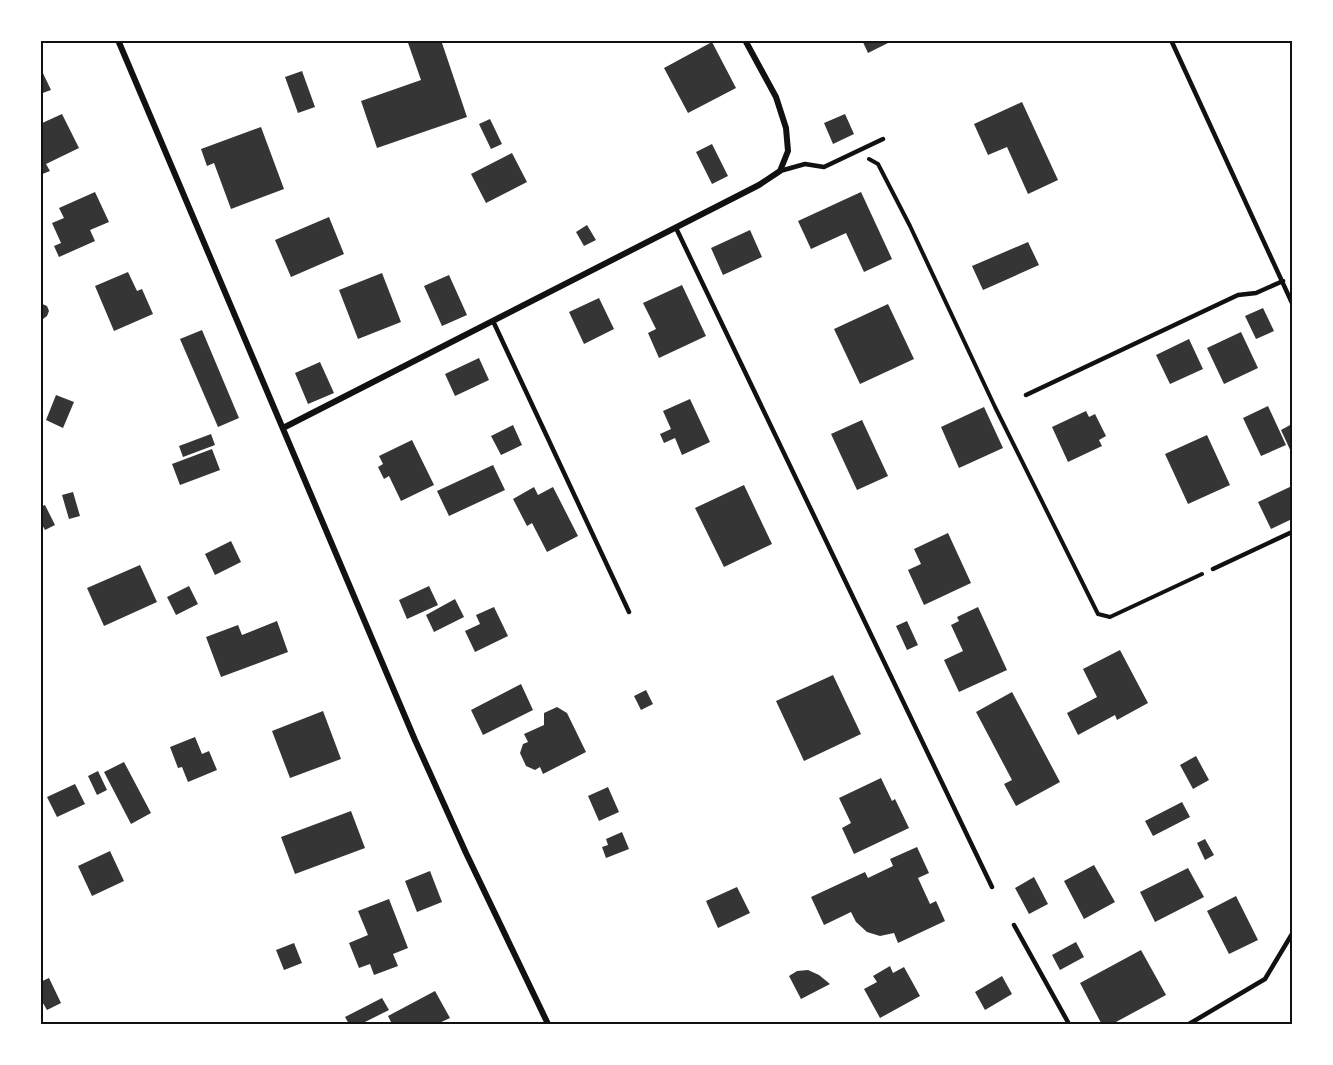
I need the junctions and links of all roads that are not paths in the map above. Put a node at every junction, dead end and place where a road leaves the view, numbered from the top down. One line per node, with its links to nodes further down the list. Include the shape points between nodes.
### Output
1 (118, 40): 11 (street)
2 (745, 40): 5 (street, via 776,97 786,128 789,151)
3 (1172, 40): 7 (lane)
4 (883, 139): 5 (lane, via 824,167 805,164)
5 (780, 171): 6 (street)
6 (676, 228): 9 (street); 15 (lane)
7 (1283, 281): 8 (lane); 10 (lane, via 1238,296)
8 (1293, 303)
9 (493, 321): 11 (street); 14 (lane)
10 (1026, 395)
11 (283, 428): 18 (street, via 465,853)
12 (1293, 532): 13 (lane)
13 (1213, 569)
14 (629, 612)
15 (992, 887)
16 (1014, 925): 19 (lane)
17 (1293, 934): 20 (lane, via 1265,980)
18 (548, 1024)
19 (1069, 1024)
20 (1189, 1024)

